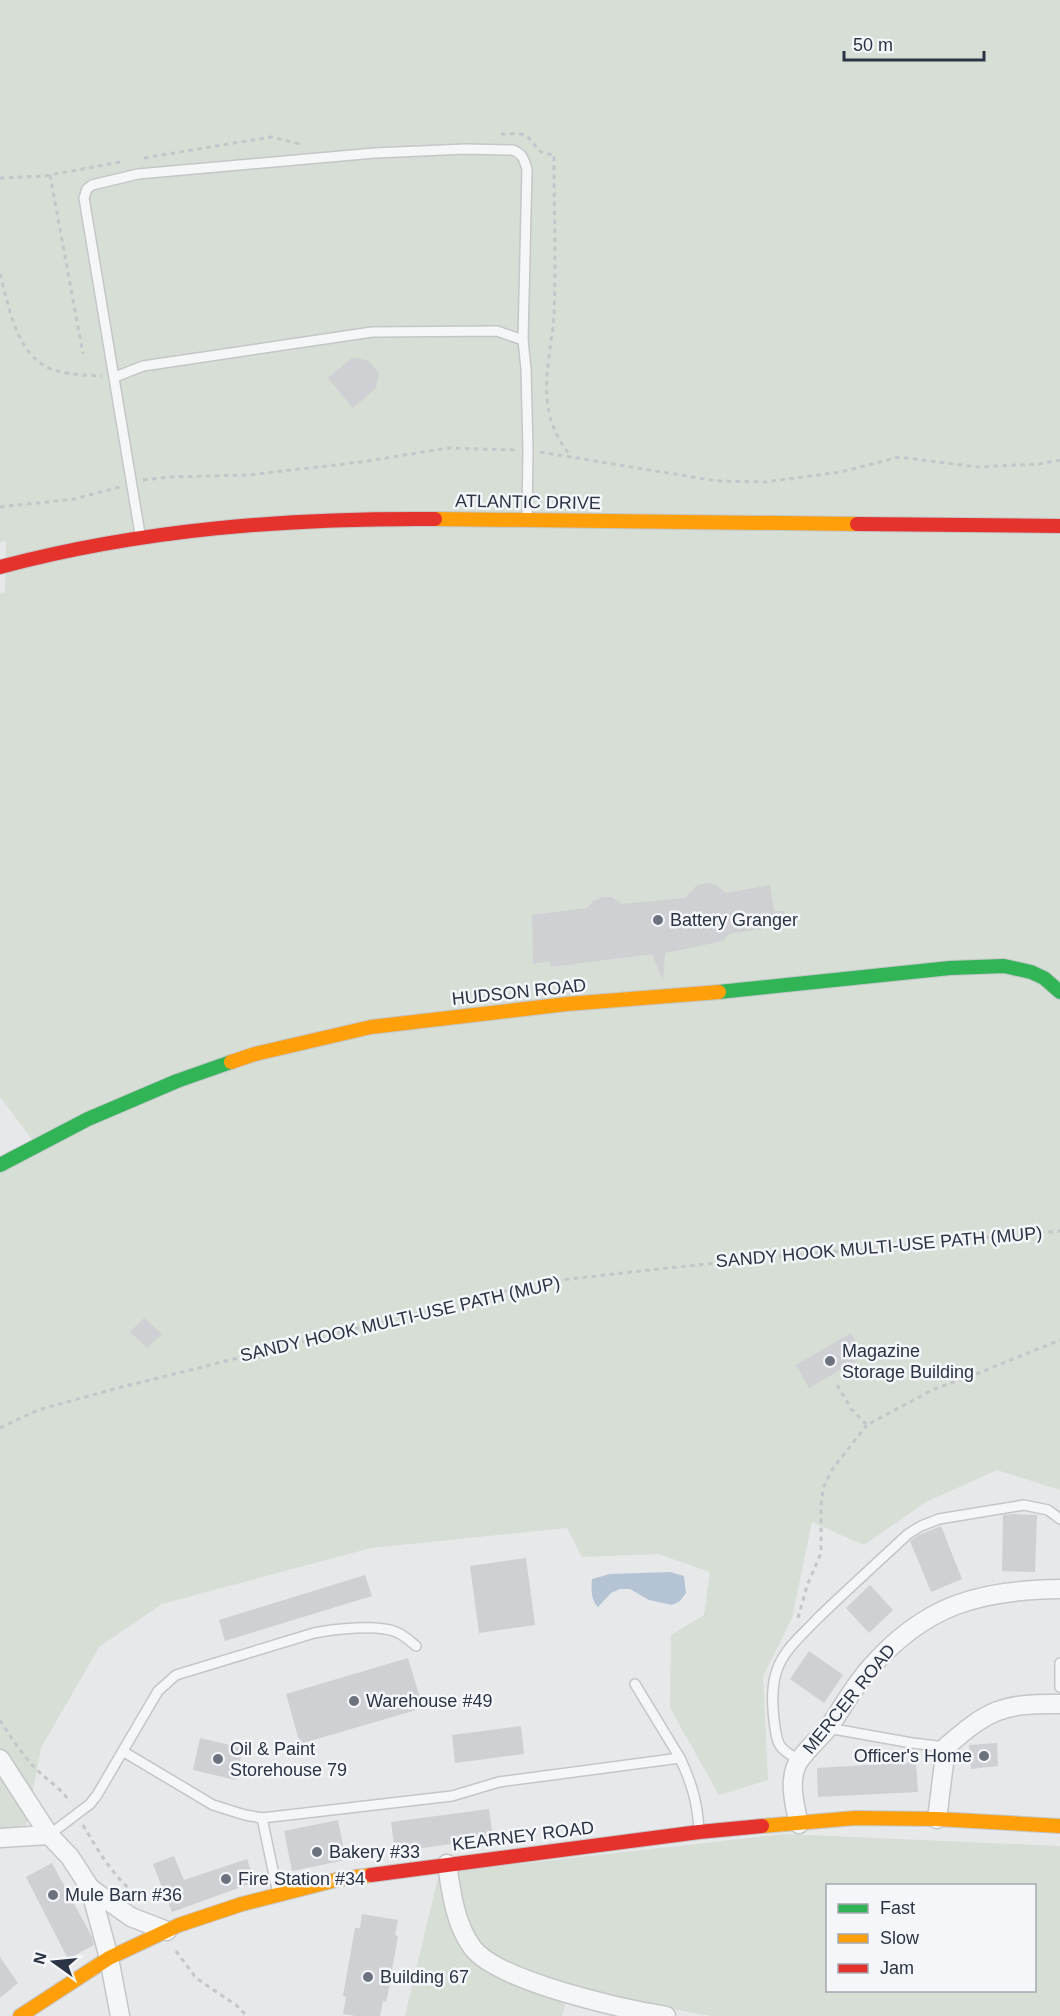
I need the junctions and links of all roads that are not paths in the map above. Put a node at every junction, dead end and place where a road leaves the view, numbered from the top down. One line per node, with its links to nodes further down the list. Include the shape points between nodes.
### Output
1 (523, 340): 2 (lane, via 497,331 372,332 142,366); 2 (lane, via 527,169 520,153 466,149 375,153 148,174 92,184 85,193); 3 (lane)
2 (115, 377): 5 (lane)
3 (527, 520): 4 (street, ATLANTIC DRIVE); 5 (street, ATLANTIC DRIVE, via 302,521)
4 (1060, 526)
5 (140, 536): 6 (street, ATLANTIC DRIVE)
6 (0, 567)
7 (1060, 992): 8 (street, HUDSON ROAD, via 1031,972 1004,966 961,968 567,1004 371,1027 255,1054 177,1081 88,1119)
8 (0, 1165)
9 (1060, 1519): 21 (lane, via 1048,1510 1024,1505 939,1519 908,1534 790,1647 778,1666 772,1702 777,1742 783,1751)
10 (1060, 1589): 16 (street, MERCER ROAD, via 1024,1589 970,1599 934,1613 869,1668)
11 (416, 1646): 18 (lane, via 386,1629 335,1629 176,1675 158,1691)
12 (1060, 1663): 14 (lane)
13 (635, 1684): 19 (lane)
14 (1060, 1687)
15 (1060, 1704): 17 (street, via 1002,1708 973,1723)
16 (828, 1728): 17 (lane); 21 (street, MERCER ROAD)
17 (946, 1748): 23 (street)
18 (124, 1752): 22 (lane, via 213,1805); 27 (lane, via 90,1804)
19 (680, 1758): 22 (lane, via 499,1782 452,1796); 26 (lane, via 697,1804)
20 (0, 1759): 27 (street)
21 (799, 1760): 24 (street, MERCER ROAD, via 791,1794)
22 (262, 1818): 31 (lane)
23 (937, 1819): 24 (street, KEARNEY ROAD, via 855,1818); 25 (street, KEARNEY ROAD)
24 (799, 1824): 26 (street, KEARNEY ROAD)
25 (1060, 1826)
26 (699, 1832): 29 (street, KEARNEY ROAD)
27 (49, 1835): 28 (street); 30 (street, via 70,1857)
28 (0, 1838)
29 (447, 1864): 31 (street, KEARNEY ROAD, via 340,1879); 36 (street, via 466,1938 473,1950 492,1965 549,1988)
30 (90, 1888): 32 (street); 33 (street)
31 (278, 1894): 32 (street, KEARNEY ROAD, via 242,1904)
32 (170, 1939): 33 (street, KEARNEY ROAD)
33 (109, 1958): 34 (street, KEARNEY ROAD); 35 (street)
34 (20, 2016)
35 (120, 2016)
36 (666, 2016)

